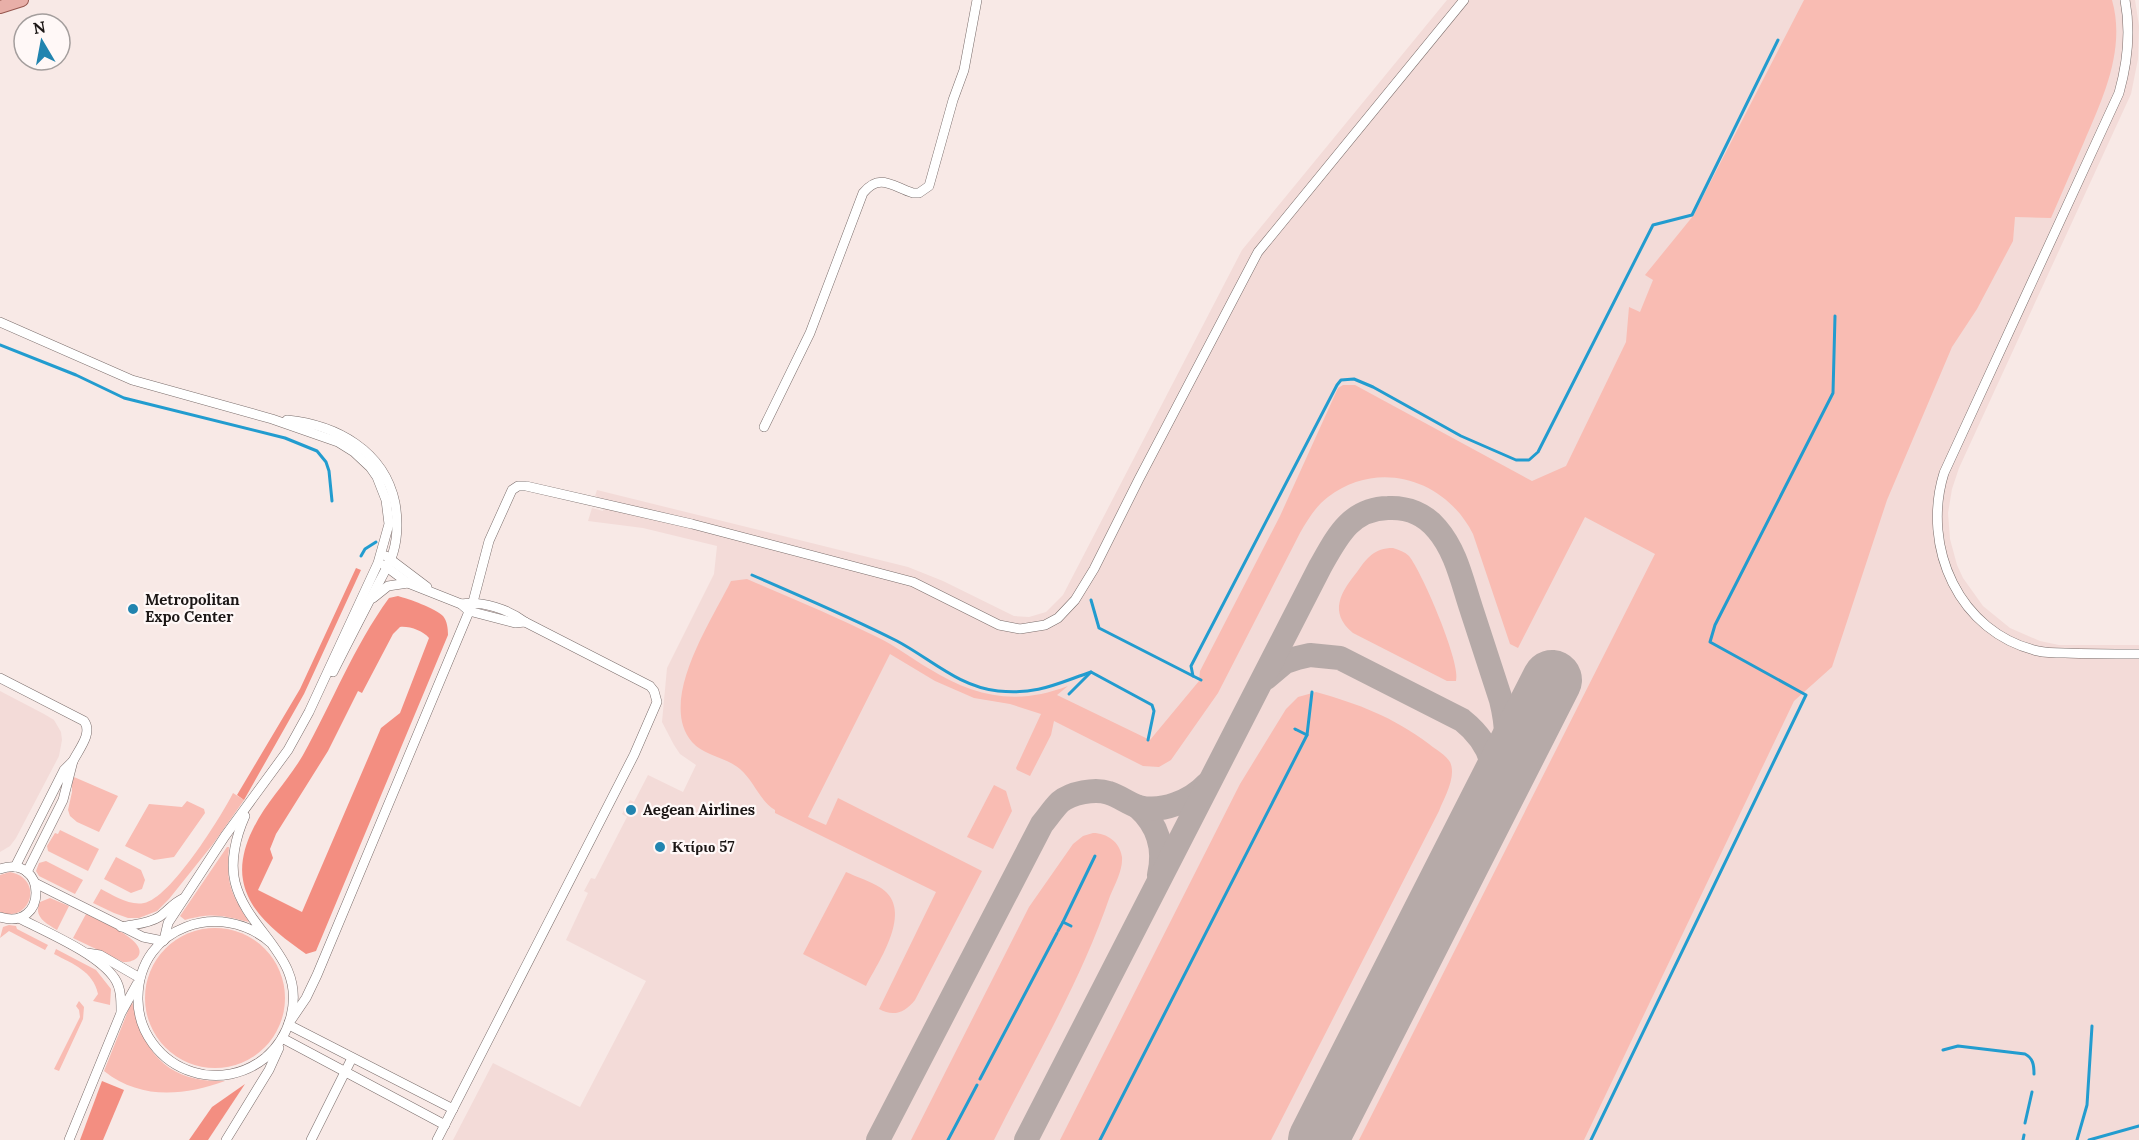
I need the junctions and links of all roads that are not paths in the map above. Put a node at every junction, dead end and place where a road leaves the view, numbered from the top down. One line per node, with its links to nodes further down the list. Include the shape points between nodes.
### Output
1 (22, 0): 5 (main road)
2 (977, 0): 7 (street, via 964,70 929,186 919,194 882,182 872,183 862,193 810,333)
3 (1464, 0): 12 (street, via 1258,252 1094,569 1075,600 1058,618 1037,627 999,625 913,582 692,524 525,486 512,490 489,541)
4 (2125, 0): 13 (street, via 2128,58 2119,93 1944,473 1936,524 1944,566 1951,580 1968,607 1996,632 2040,652)
5 (0, 7)
6 (0, 322): 8 (street, via 132,380 341,434 365,449 392,491 398,519 395,542)
7 (765, 427)
8 (384, 560): 9 (street); 10 (street); 11 (street); 15 (street)
9 (408, 583): 10 (street); 11 (street, via 388,586)
10 (437, 593): 12 (street)
11 (369, 601): 15 (street)
12 (471, 606): 31 (street, via 317,975); 35 (street, via 516,615 650,686 657,702 634,755)
13 (2139, 654)
14 (0, 678): 16 (street, via 84,721 87,733)
15 (318, 694): 17 (street, via 288,750)
16 (73, 761): 18 (street, via 64,770); 20 (street, via 63,800)
17 (252, 801): 22 (street); 27 (street, via 238,834 233,872 238,894)
18 (15, 867): 19 (street); 20 (street)
19 (0, 869)
20 (27, 872): 21 (street)
21 (35, 884): 24 (street, via 33,907); 25 (street)
22 (184, 898): 25 (street, via 153,920); 26 (street, via 168,923)
23 (0, 917): 24 (street)
24 (19, 918): 28 (street)
25 (121, 927): 26 (street, via 143,937)
26 (164, 940): 27 (street, via 192,924 218,921 243,926); 29 (street, via 149,958)
27 (271, 943): 31 (street, via 291,978)
28 (85, 953): 29 (street, via 100,955); 30 (street, via 114,978)
29 (140, 979): 30 (street); 32 (street, via 138,1007 146,1033 163,1055 186,1070 213,1076 241,1072 266,1057)
30 (121, 1013): 37 (street)
31 (289, 1024): 32 (street); 33 (street)
32 (282, 1038): 34 (street); 38 (street, via 269,1071)
33 (352, 1058): 34 (street); 35 (street)
34 (344, 1072): 36 (street); 39 (street)
35 (453, 1109): 36 (street)
36 (445, 1125): 40 (street)
37 (69, 1140)
38 (226, 1140)
39 (311, 1140)
40 (437, 1140)

